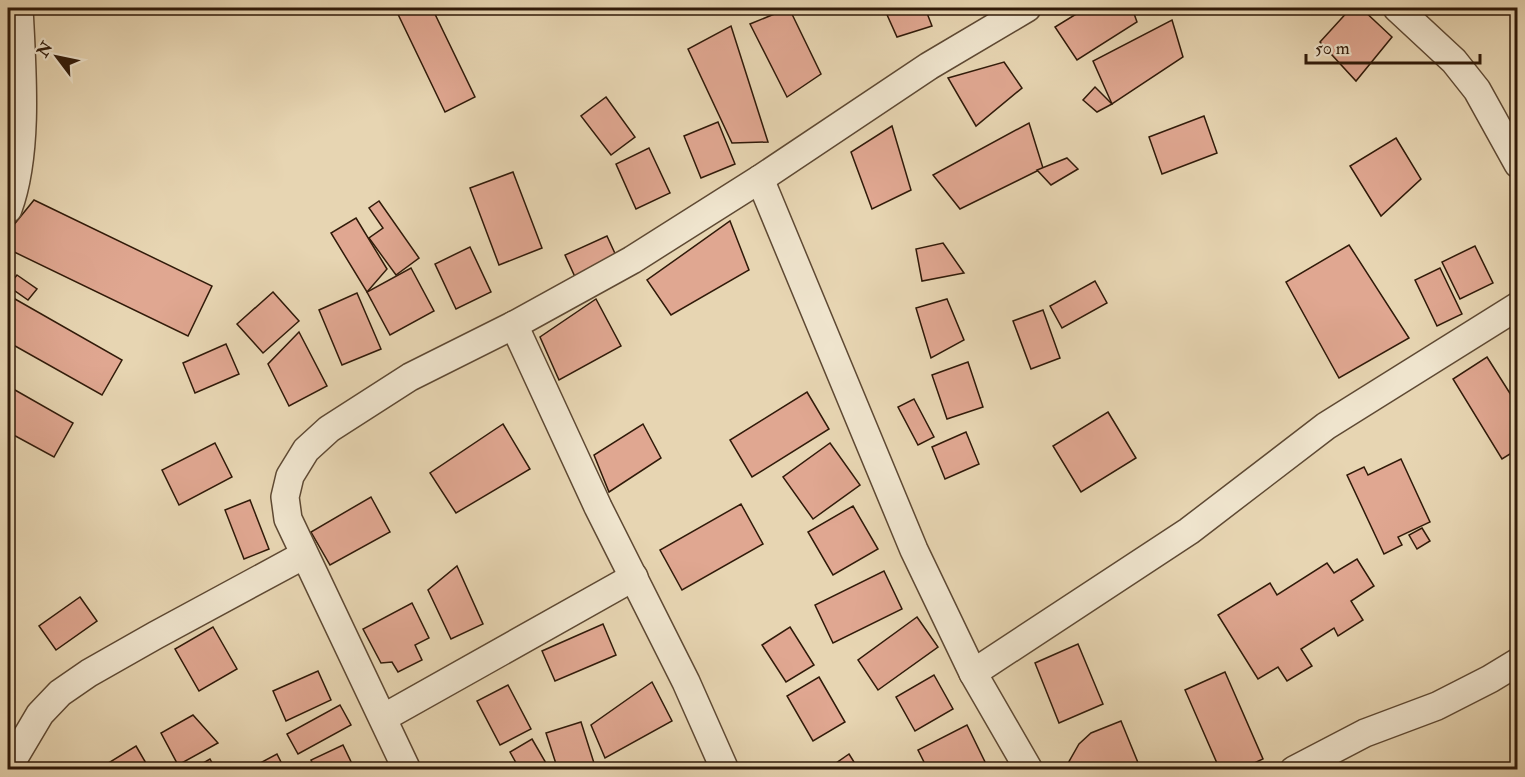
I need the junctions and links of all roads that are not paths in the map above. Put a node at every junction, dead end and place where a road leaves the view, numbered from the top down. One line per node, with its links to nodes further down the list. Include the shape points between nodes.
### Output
1 (19, 8): 6 (street, via 22,116)
2 (1026, 8): 5 (street, via 929,66)
3 (1397, 8): 4 (street, via 1454,61 1477,90)
4 (1518, 164)
5 (760, 179): 8 (street, via 632,261); 12 (street, via 914,550)
6 (8, 209)
7 (1518, 306): 12 (street, via 1326,426 1188,531)
8 (514, 325): 9 (street, via 399,383 329,429 306,450 290,476 285,497 288,519); 10 (street)
9 (304, 555): 13 (street); 14 (street, via 156,635 60,693 40,714)
10 (634, 577): 13 (street); 16 (street)
11 (1518, 662): 18 (street, via 1437,706 1365,733)
12 (974, 673): 17 (street)
13 (383, 718): 15 (street)
14 (8, 768)
15 (407, 770)
16 (725, 770)
17 (1029, 770)
18 (1294, 770)

